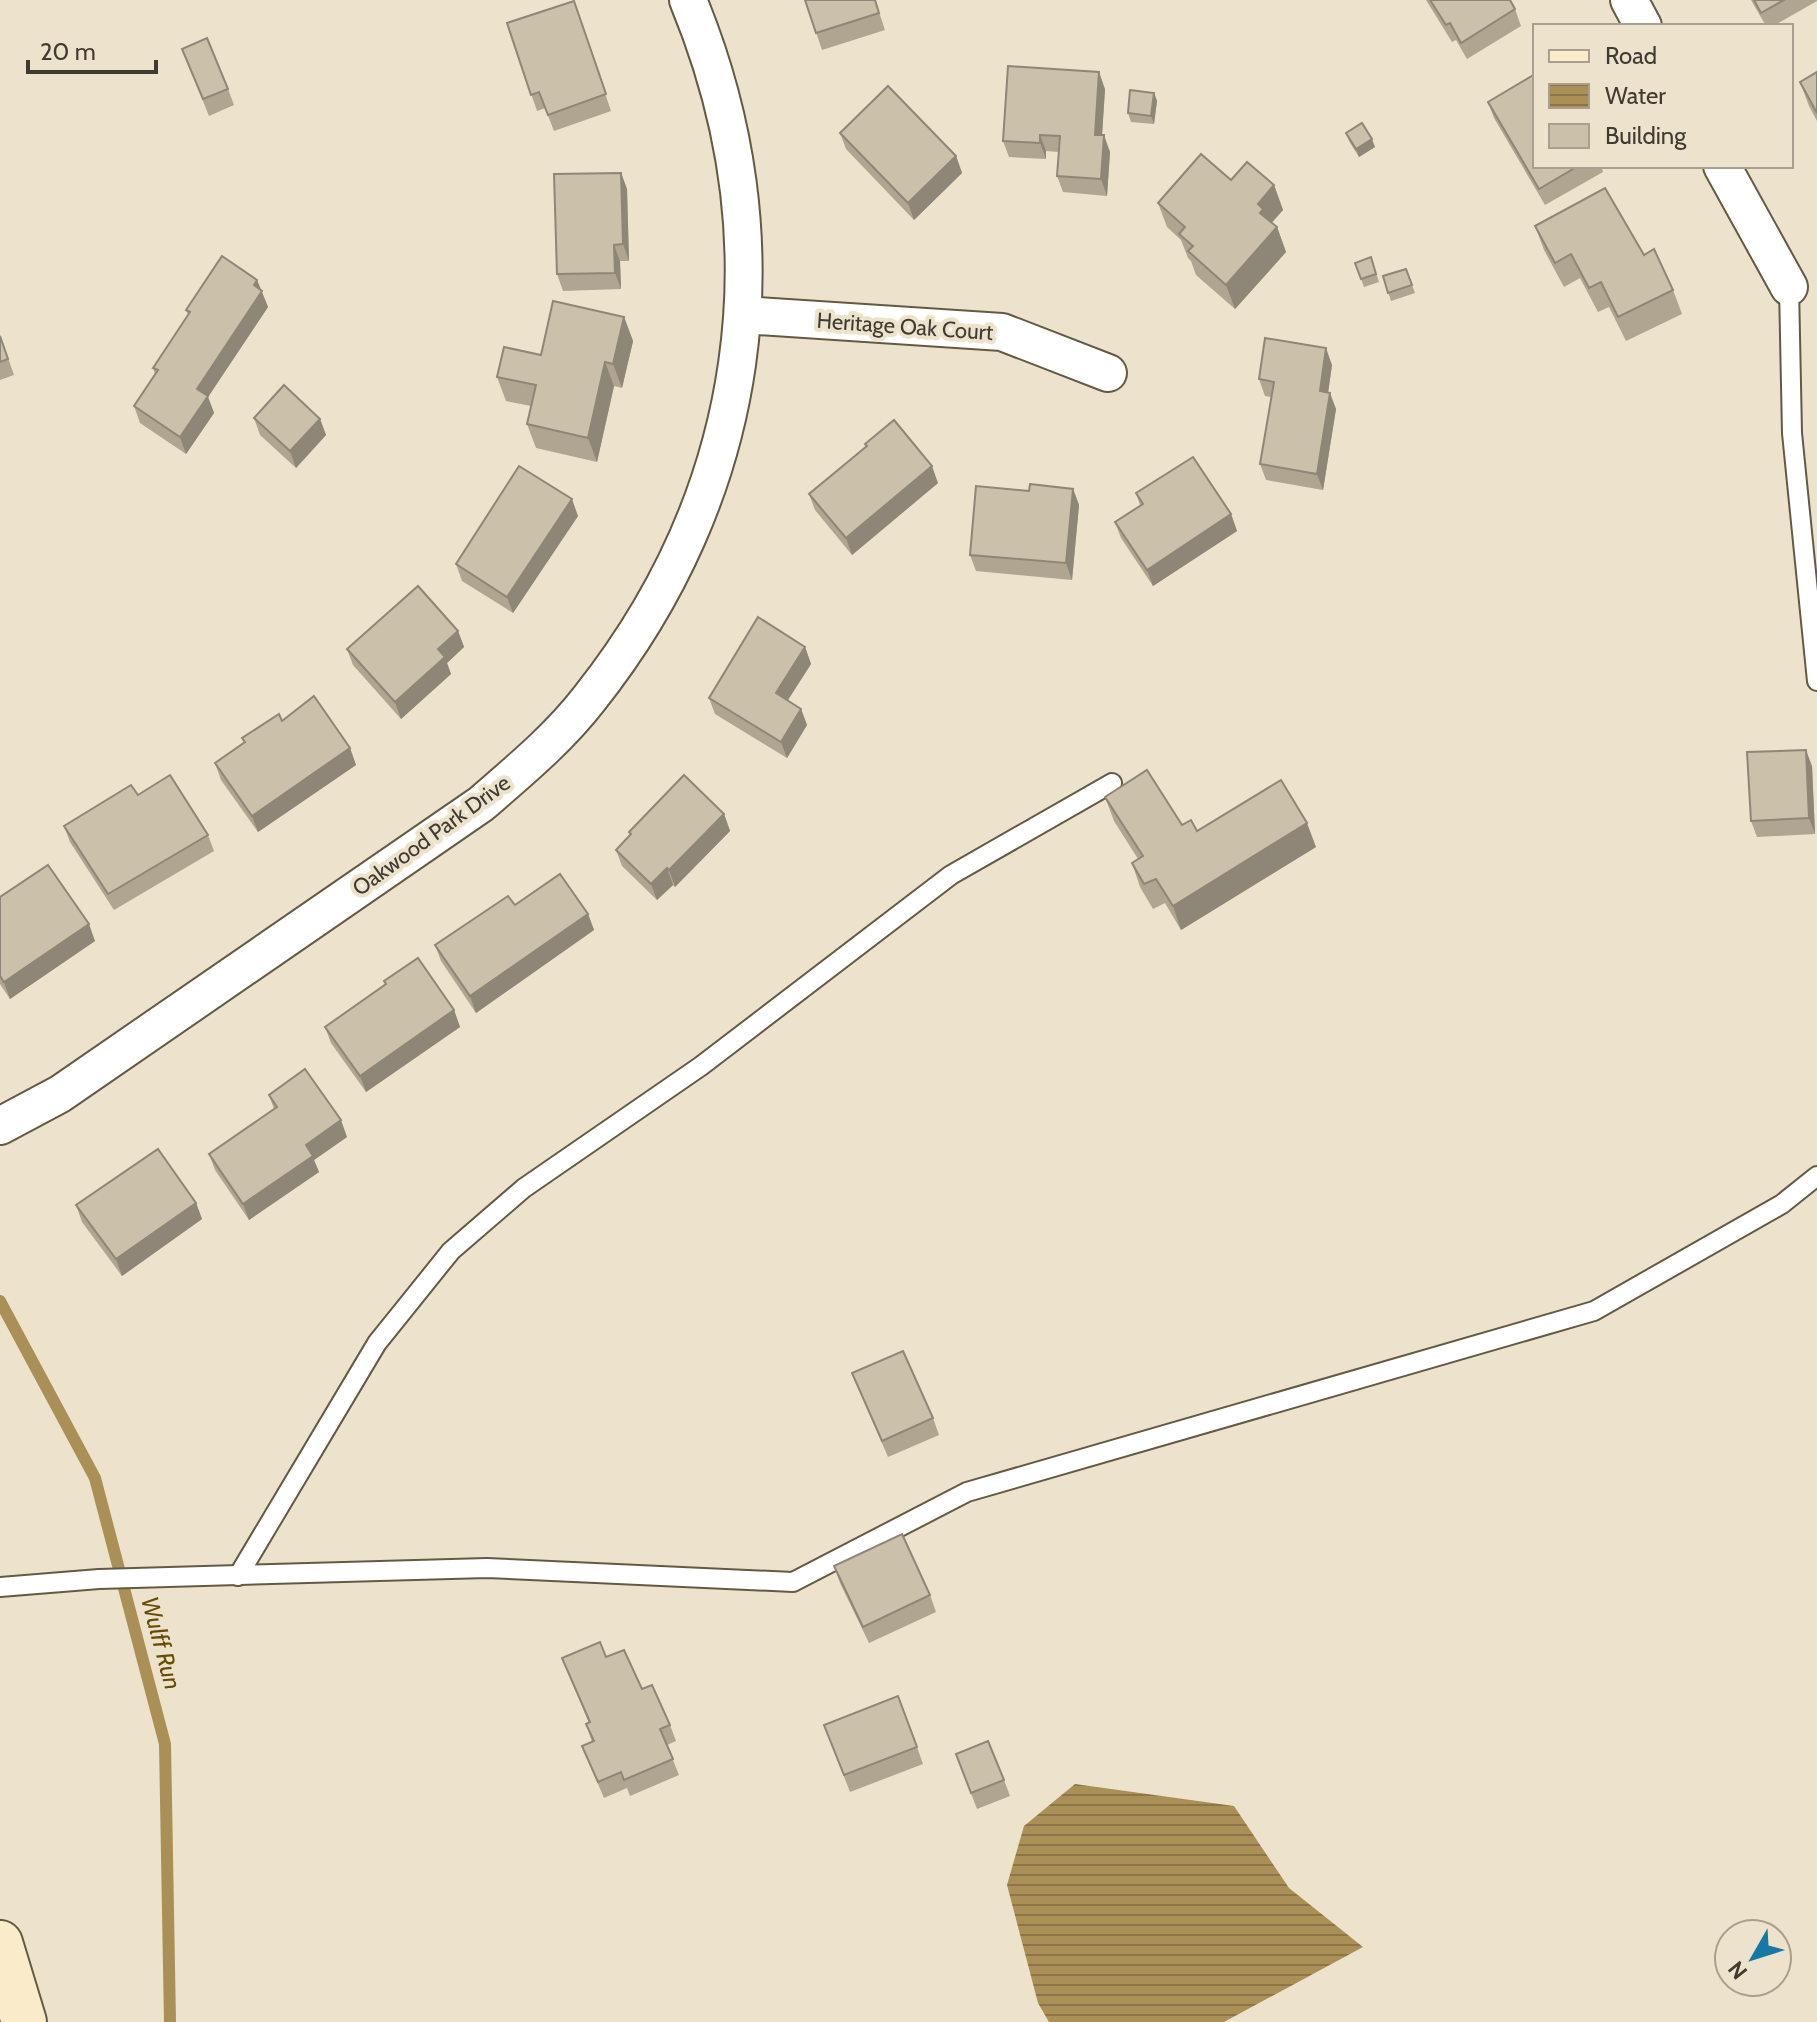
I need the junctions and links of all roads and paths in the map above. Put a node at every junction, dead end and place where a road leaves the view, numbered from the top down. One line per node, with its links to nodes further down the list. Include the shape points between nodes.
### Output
1 (688, 0): 6 (street, Oakwood Park Drive, via 709,51 735,150 744,232)
2 (1629, 0): 3 (street)
3 (1642, 24)
4 (1723, 168): 5 (street)
5 (1789, 287): 8 (lane, via 1792,433)
6 (743, 315): 7 (street, Heritage Oak Court, via 1002,332); 10 (street, Oakwood Park Drive, via 733,394 713,473 681,553 636,637 588,702 481,804 60,1094)
7 (1108, 373)
8 (1817, 681)
9 (1112, 783): 12 (lane, via 951,875 701,1066 524,1188 451,1251 377,1343)
10 (0, 1126)
11 (1817, 1176): 12 (lane, via 1782,1204 1594,1311 967,1492 793,1582 487,1568)
12 (238, 1576): 13 (lane)
13 (0, 1587)
14 (0, 1943): 15 (street)
15 (24, 2022)

